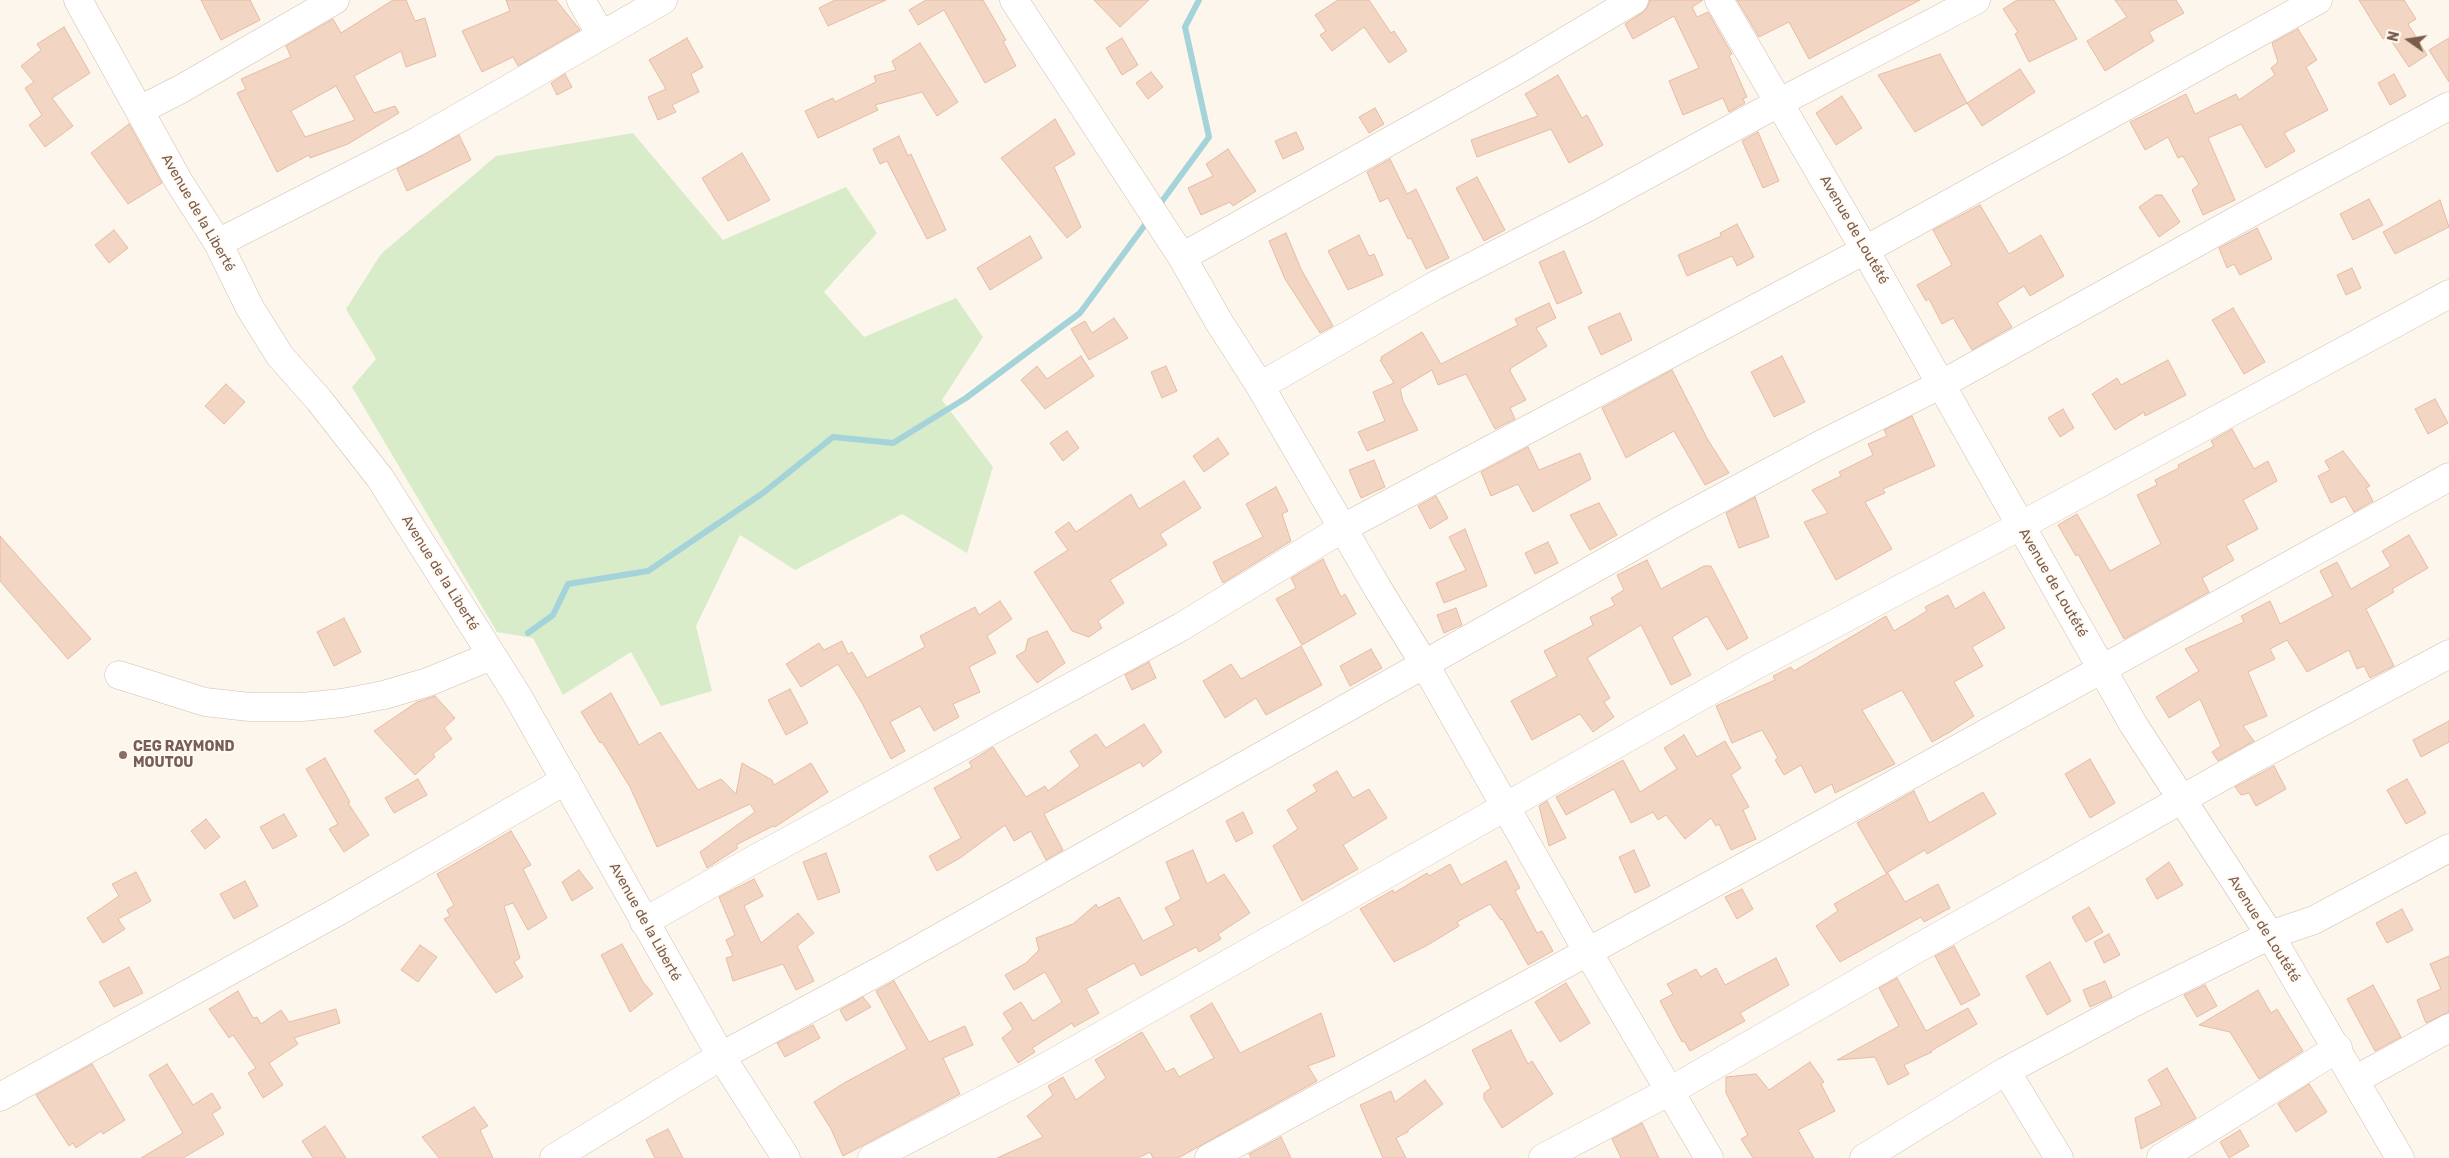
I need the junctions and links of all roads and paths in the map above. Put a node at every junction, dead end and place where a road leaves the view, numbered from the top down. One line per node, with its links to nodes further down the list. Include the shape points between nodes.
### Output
1 (78, 0): 13 (street, Avenue de la Liberté)
2 (334, 0): 13 (street)
3 (581, 0): 10 (street)
4 (663, 0): 10 (street)
5 (1014, 0): 16 (street)
6 (1634, 0): 16 (street, via 1519,69)
7 (1719, 0): 11 (street, Avenue de Loutété)
8 (1976, 0): 11 (street)
9 (2318, 0): 15 (street)
10 (600, 35): 14 (street, via 418,141)
11 (1780, 102): 15 (street, Avenue de Loutété); 19 (street, via 1355,329)
12 (2449, 106): 18 (street)
13 (140, 110): 14 (street, Avenue de la Liberté, via 179,182)
14 (218, 243): 24 (street, Avenue de la Liberté, via 250,308 280,356 380,478)
15 (1865, 250): 18 (street, Avenue de Loutété); 22 (street)
16 (1182, 257): 19 (street)
17 (2449, 294): 21 (street)
18 (1942, 384): 21 (street, Avenue de Loutété); 25 (street, via 1680,520)
19 (1260, 386): 22 (street)
20 (2449, 477): 26 (street)
21 (2020, 526): 26 (street, Avenue de Loutété); 30 (street, via 1754,666)
22 (1343, 528): 25 (street); 32 (street, via 1181,626)
23 (2449, 654): 29 (street)
24 (491, 656): 27 (street, via 428,682 384,695 302,707 205,702); 28 (street, Avenue de la Liberté, via 517,694)
25 (1425, 665): 30 (street); 37 (street, via 889,966)
26 (2102, 669): 29 (street, Avenue de Loutété); 34 (street)
27 (119, 675)
28 (566, 780): 32 (street, Avenue de la Liberté); 41 (street, via 337,912)
29 (2181, 800): 33 (street, Avenue de Loutété); 40 (street)
30 (1507, 807): 34 (street); 44 (street, via 1037,1072)
31 (2449, 848): 33 (street, via 2314,920)
32 (644, 922): 37 (street, Avenue de la Liberté)
33 (2270, 935): 36 (street, Avenue de Loutété); 38 (street)
34 (1588, 952): 40 (street); 45 (street)
35 (2449, 1028): 39 (street)
36 (2338, 1048): 39 (street, Avenue de Loutété); 50 (street)
37 (721, 1056): 42 (street); 43 (street, Avenue de la Liberté)
38 (2006, 1071): 48 (street); 49 (street)
39 (2355, 1080): 51 (street, Avenue de Loutété)
40 (1670, 1091): 46 (street); 47 (street)
41 (0, 1097)
42 (554, 1158)
43 (786, 1158)
44 (872, 1158)
45 (1209, 1158)
46 (1543, 1158)
47 (1709, 1158)
48 (1864, 1158)
49 (2059, 1158)
50 (2161, 1158)
51 (2400, 1158)

